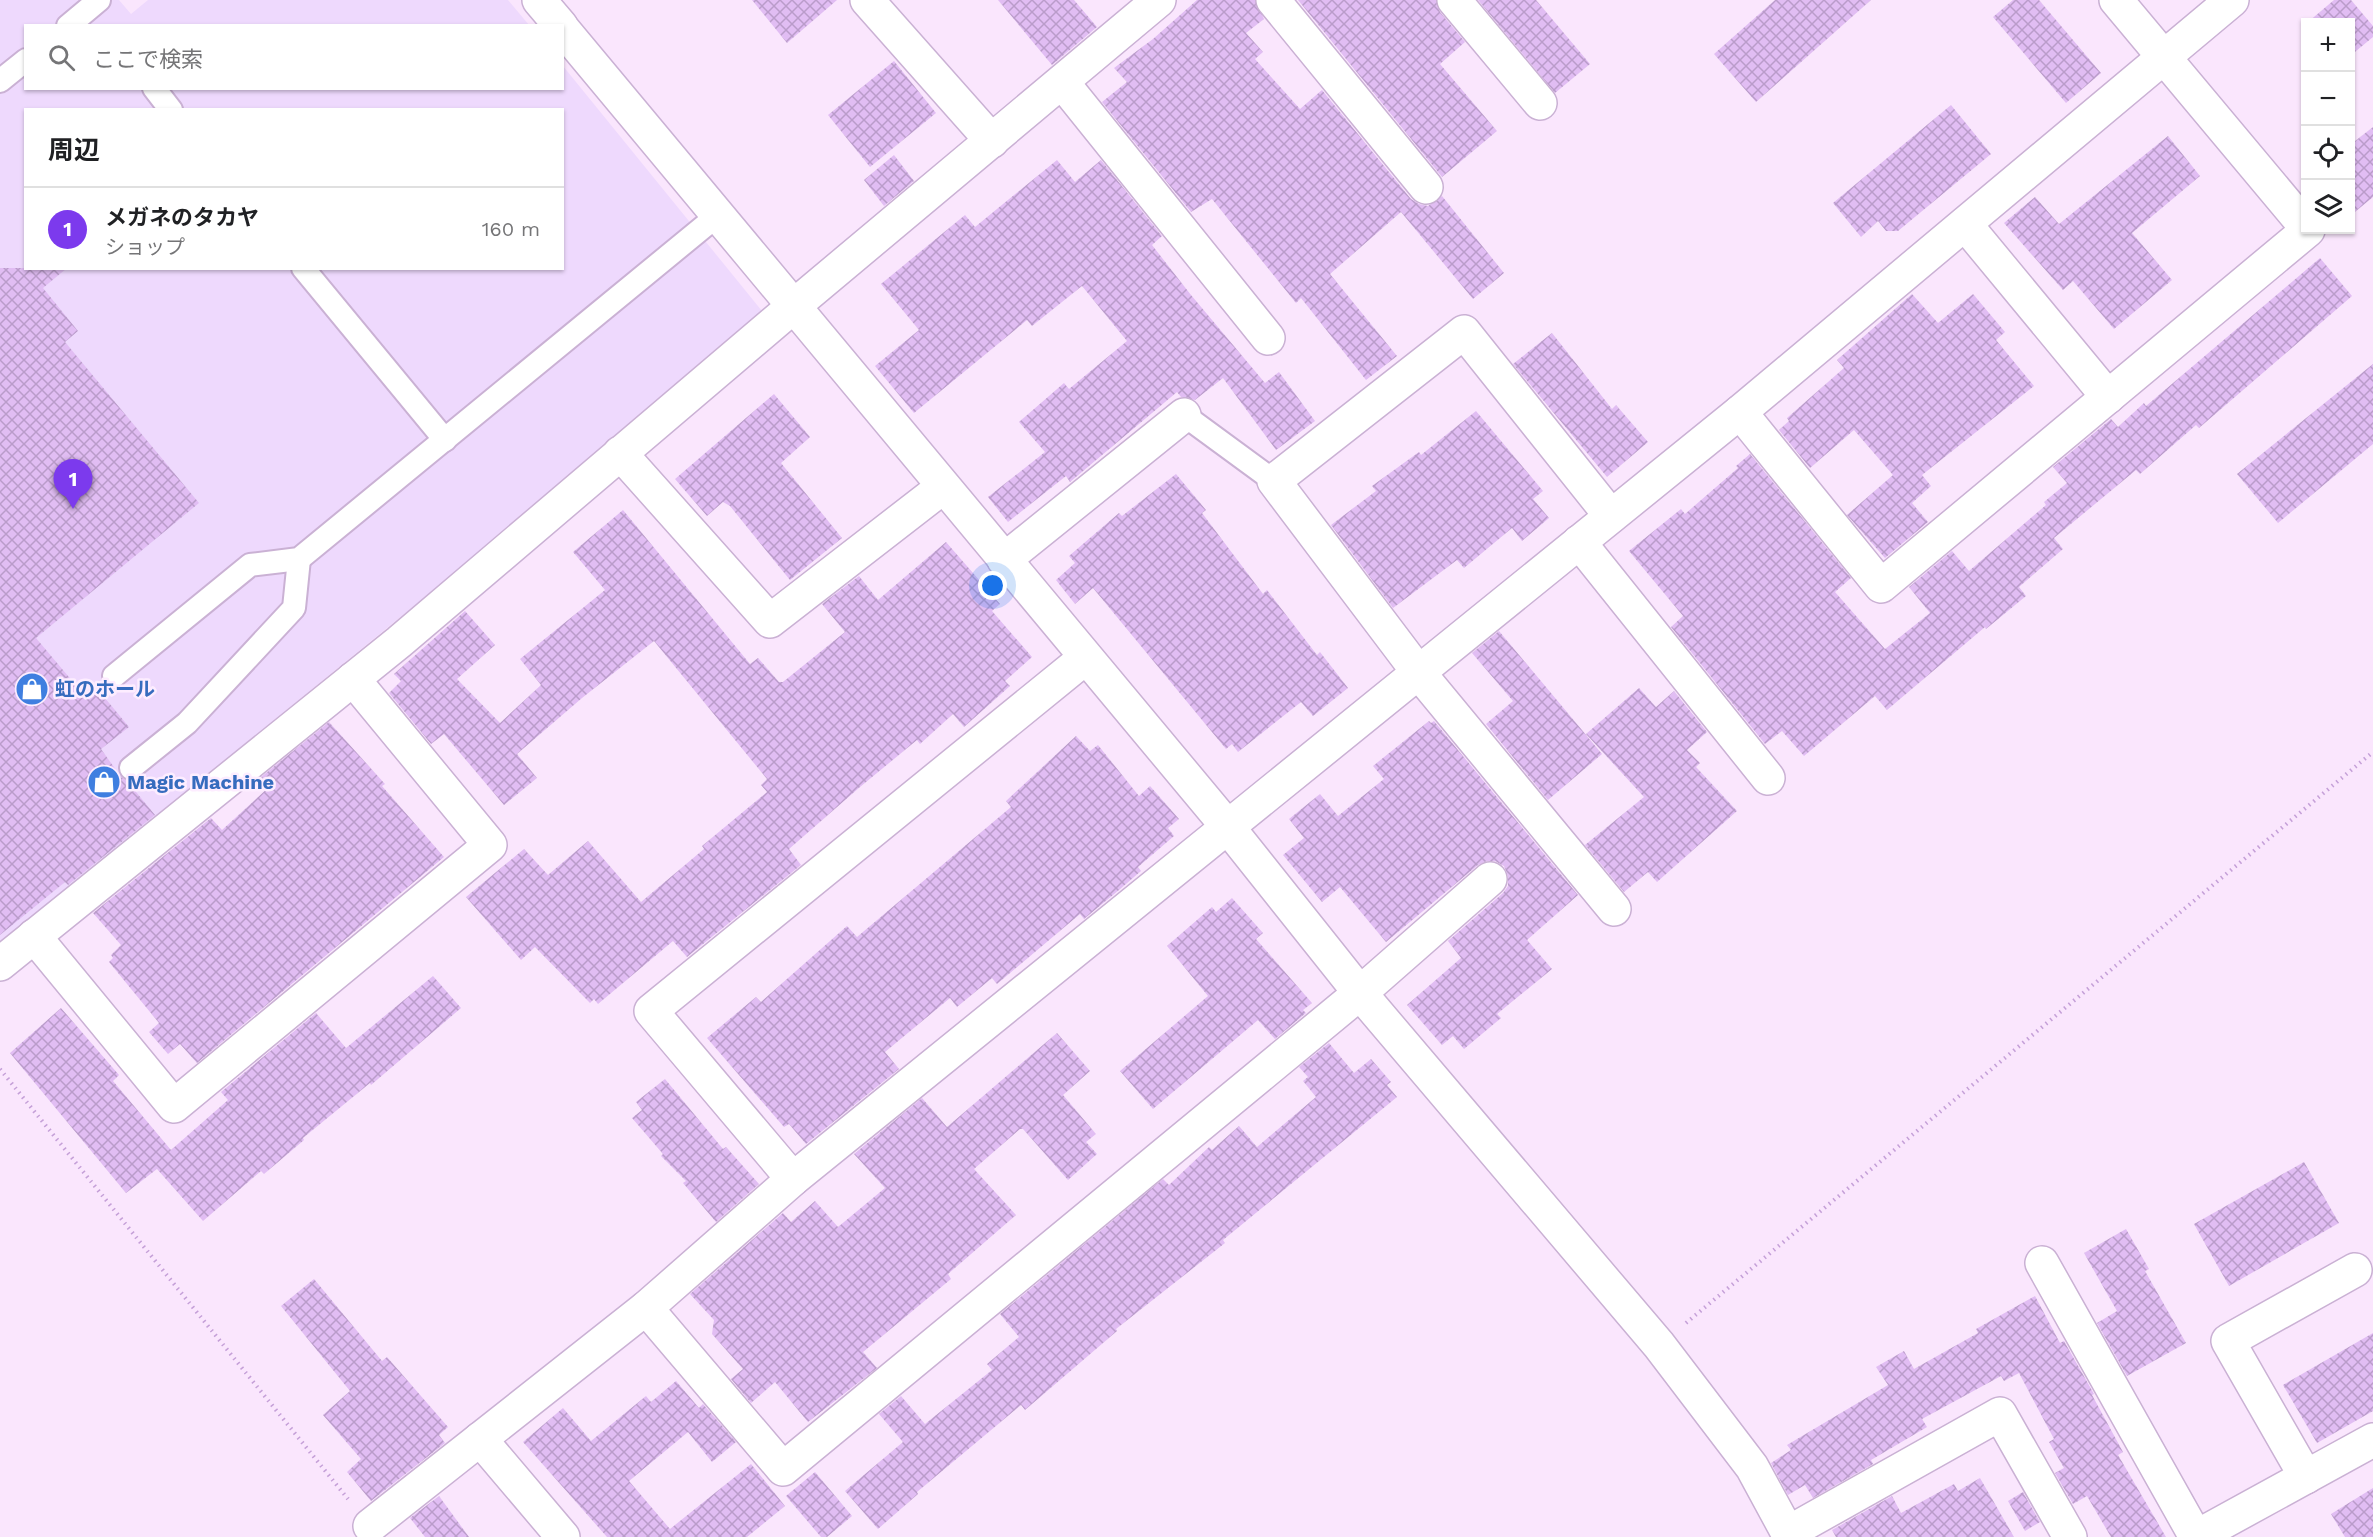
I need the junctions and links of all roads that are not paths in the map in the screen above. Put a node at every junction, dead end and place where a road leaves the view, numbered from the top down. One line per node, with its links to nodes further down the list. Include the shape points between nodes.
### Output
1 (539, 0): 10 (street)
2 (867, 0): 19 (street)
3 (1273, 0): 20 (street)
4 (1454, 0): 17 (street)
5 (2116, 0): 12 (street)
6 (2232, 0): 12 (street)
7 (1138, 6): 15 (street)
8 (92, 9): 9 (lane)
9 (71, 24)
10 (559, 24)
11 (564, 29): 21 (street)
12 (2163, 57): 22 (street); 23 (street)
13 (24, 62): 14 (lane)
14 (0, 81)
15 (1062, 82): 19 (street); 27 (street)
16 (156, 90): 18 (lane)
17 (1540, 103)
18 (169, 108)
19 (992, 141): 26 (street)
20 (1426, 187)
21 (718, 215): 26 (street); 31 (lane)
22 (2301, 221)
23 (1965, 224): 28 (street); 29 (street)
24 (2301, 233): 28 (street)
25 (305, 270): 31 (lane)
26 (795, 304): 32 (street); 34 (street)
27 (1268, 339)
28 (2108, 397): 29 (street, via 1881,586)
29 (1740, 412): 35 (street)
30 (1184, 415): 33 (lane); 38 (street)
31 (445, 440): 37 (lane)
32 (620, 453): 34 (street, via 770,621); 42 (street)
33 (1274, 481): 35 (street, via 1464,332); 40 (street)
34 (942, 487): 38 (street)
35 (1611, 516): 36 (street)
36 (1580, 542): 40 (street); 44 (street)
37 (299, 559): 41 (lane, via 250,565); 43 (lane, via 294,608 187,723)
38 (1004, 560): 39 (street)
39 (1085, 658): 45 (street); 51 (street, via 651,1011)
40 (1419, 673): 45 (street); 47 (street)
41 (114, 676)
42 (353, 679): 48 (street); 48 (street, via 490,845 174,1106)
43 (131, 768)
44 (1768, 778)
45 (1227, 826): 50 (street); 51 (street)
46 (1490, 879): 50 (street)
47 (1614, 909)
48 (34, 936): 49 (street)
49 (0, 964)
50 (1360, 993): 54 (street, via 783,1469); 59 (street, via 1659,1346 1752,1467)
51 (793, 1179): 54 (street)
52 (2042, 1263): 60 (street)
53 (2355, 1270): 57 (street, via 2228,1341)
54 (646, 1308): 55 (street)
55 (480, 1439): 58 (street); 61 (street)
56 (2373, 1440): 57 (street)
57 (2306, 1477): 60 (street)
58 (370, 1526)
59 (1789, 1535): 62 (street, via 2000,1414)
60 (2204, 1535)
61 (563, 1537)
62 (2070, 1537)

